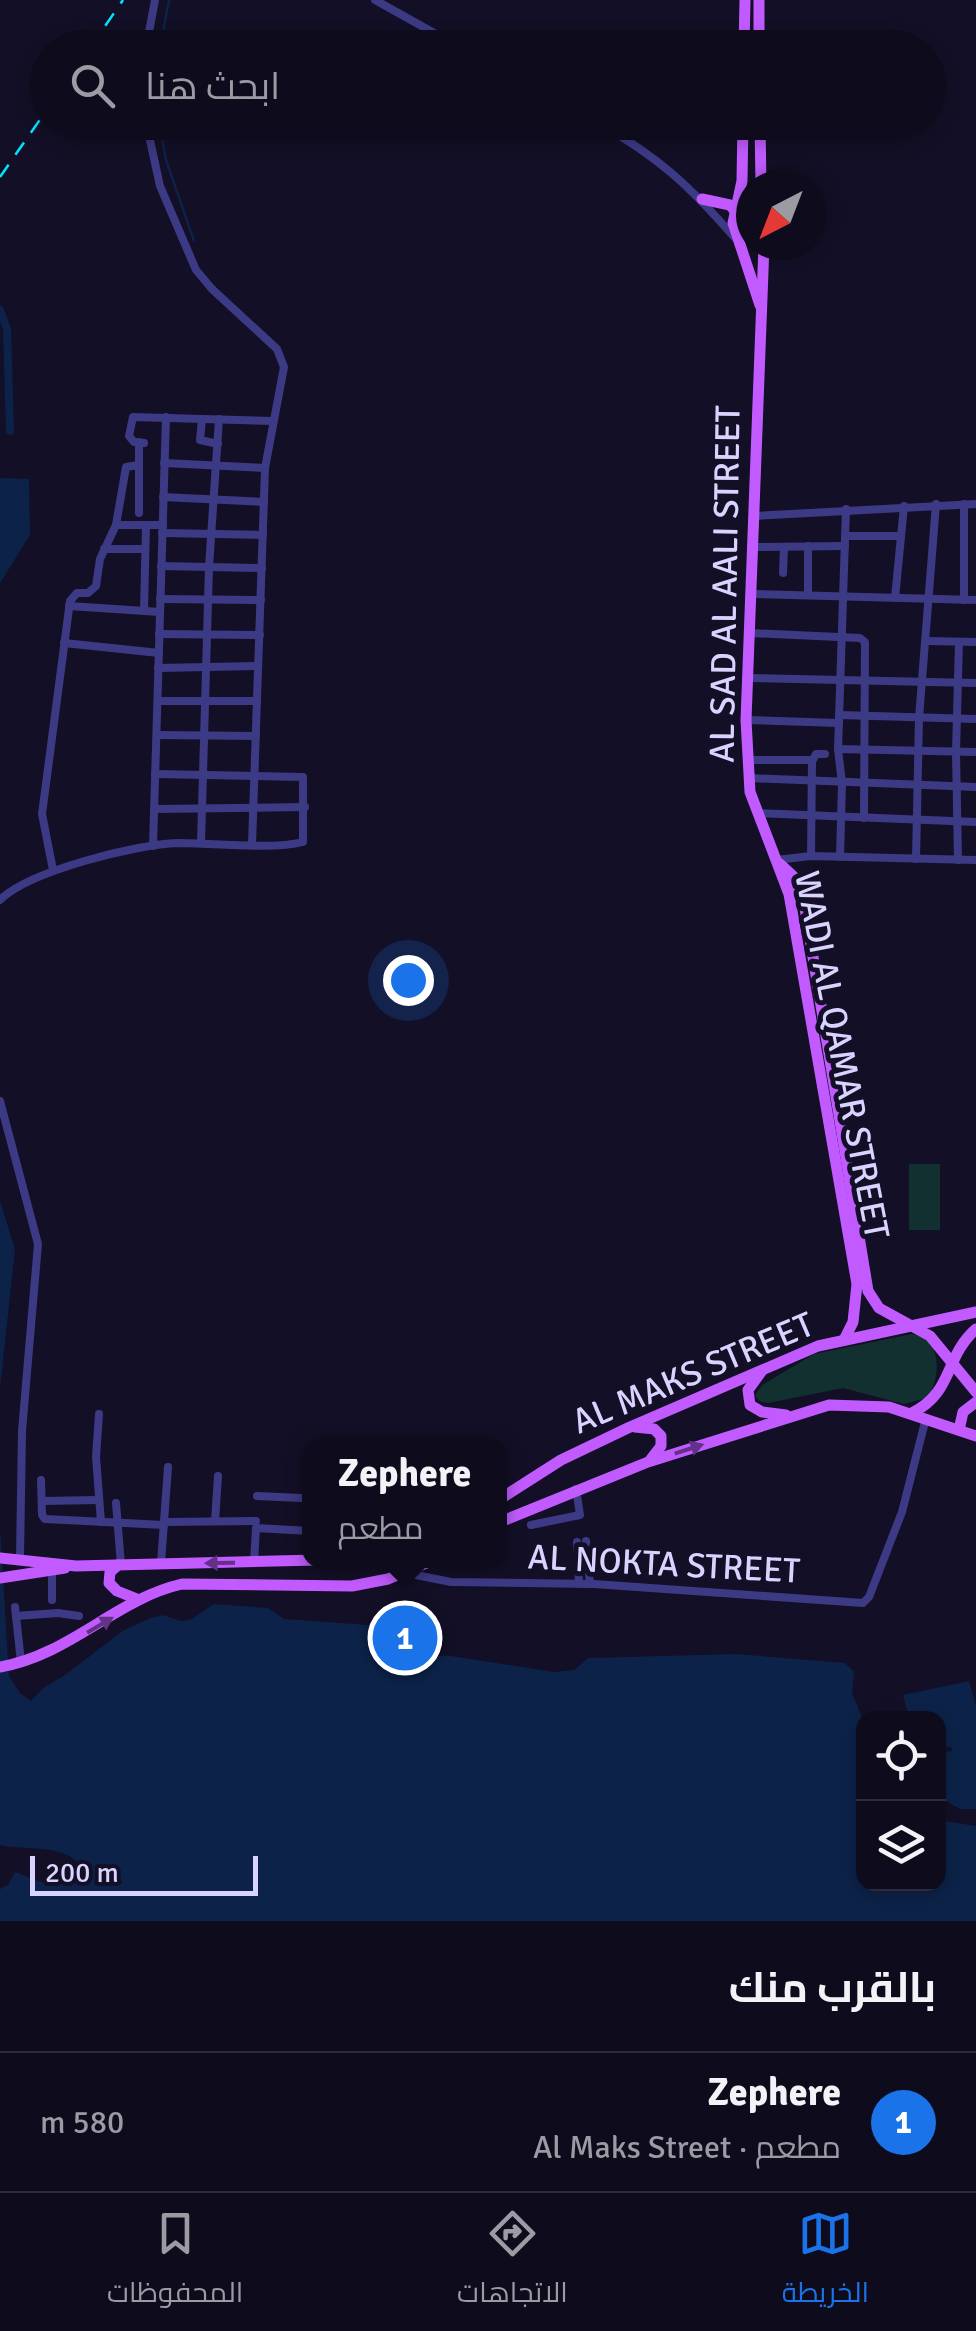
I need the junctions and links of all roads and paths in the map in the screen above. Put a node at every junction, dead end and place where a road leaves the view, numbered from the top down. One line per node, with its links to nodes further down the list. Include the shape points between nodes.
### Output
1 (155, 0): 5 (street)
2 (375, 0): 6 (street)
3 (744, 0): 7 (main road)
4 (759, 0): 8 (main road)
5 (149, 30)
6 (429, 30)
7 (744, 30)
8 (759, 30)
9 (149, 140): 25 (street, via 175,226 204,280 282,358)
10 (627, 140): 16 (street)
11 (746, 140): 13 (main road)
12 (758, 140): 14 (main road)
13 (752, 170)
14 (755, 170)
15 (736, 188): 16 (main road)
16 (703, 199): 17 (main road, via 719,200); 18 (street)
17 (736, 213)
18 (736, 240)
19 (744, 260): 21 (main road)
20 (764, 260): 21 (main road, AL SAD AL AALI STREET)
21 (760, 305): 42 (main road, AL SAD AL AALI STREET)
22 (166, 417): 23 (street); 27 (street); 28 (street, via 130,420 129,436 141,443)
23 (202, 419): 24 (street); 26 (street, via 200,440)
24 (219, 419): 25 (street); 26 (street)
25 (272, 421): 30 (street)
26 (218, 444): 29 (street)
27 (164, 463): 29 (street); 33 (street)
28 (139, 465): 31 (street, via 126,466); 32 (street)
29 (216, 466): 30 (street); 34 (street)
30 (265, 468): 35 (street)
31 (123, 488): 32 (street); 43 (street)
32 (139, 490): 41 (street)
33 (163, 497): 34 (street); 47 (street)
34 (214, 500): 35 (street); 48 (street)
35 (264, 502): 49 (street)
36 (936, 504): 37 (street); 39 (street); 66 (street)
37 (964, 504): 38 (street); 45 (street)
38 (976, 504)
39 (904, 506): 40 (street); 50 (street)
40 (846, 509): 42 (street); 51 (street)
41 (138, 513)
42 (754, 516): 55 (main road, AL SAD AL AALI STREET)
43 (116, 525): 44 (street); 54 (street)
44 (146, 525): 47 (street); 56 (street)
45 (964, 526): 46 (street); 69 (street)
46 (976, 526)
47 (162, 529): 48 (street); 57 (street)
48 (212, 534): 49 (street); 58 (street)
49 (263, 535): 59 (street)
50 (901, 536): 51 (street); 65 (street)
51 (845, 541): 52 (street); 63 (street)
52 (808, 546): 53 (street); 62 (street)
53 (784, 547): 55 (street); 60 (street)
54 (104, 548): 56 (street); 71 (street, via 96,586 72,596)
55 (754, 548): 61 (main road, AL SAD AL AALI STREET)
56 (145, 549): 72 (street)
57 (161, 566): 58 (street); 64 (street)
58 (209, 567): 59 (street); 67 (street)
59 (262, 568): 68 (street)
60 (783, 572)
61 (752, 594): 62 (street); 74 (main road, AL SAD AL AALI STREET)
62 (808, 595): 63 (street)
63 (844, 596): 65 (street); 78 (street)
64 (160, 598): 67 (street); 73 (street)
65 (895, 598): 66 (street)
66 (930, 598): 69 (street); 79 (street)
67 (208, 599): 68 (street); 76 (street)
68 (261, 600): 77 (street)
69 (964, 600): 70 (street)
70 (976, 600)
71 (69, 606): 72 (street); 82 (street)
72 (144, 611): 73 (street)
73 (160, 612): 75 (street)
74 (750, 633): 78 (street); 87 (main road, AL SAD AL AALI STREET)
75 (160, 634): 76 (street); 83 (street)
76 (207, 634): 77 (street); 86 (street)
77 (260, 635): 84 (street)
78 (842, 638): 88 (street); 89 (street, via 865,642)
79 (927, 641): 80 (street); 91 (street)
80 (959, 642): 81 (street); 90 (street)
81 (976, 642)
82 (64, 643): 83 (street); 143 (street, via 42,814)
83 (159, 653): 85 (street)
84 (258, 666): 86 (street); 95 (street)
85 (158, 668): 86 (street); 93 (street)
86 (206, 668): 94 (street)
87 (748, 678): 88 (street); 101 (main road, AL SAD AL AALI STREET)
88 (841, 681): 89 (street); 98 (street)
89 (865, 682): 91 (street); 96 (street)
90 (958, 683): 91 (street); 92 (street); 99 (street)
91 (924, 684): 97 (street)
92 (976, 684)
93 (158, 701): 94 (street); 102 (street)
94 (205, 701): 95 (street); 103 (street)
95 (257, 701): 104 (street)
96 (865, 716): 97 (street); 98 (street); 106 (street)
97 (919, 718): 99 (street); 107 (street)
98 (839, 719): 101 (street); 105 (street)
99 (956, 719): 100 (street); 108 (street)
100 (976, 719)
101 (746, 720): 111 (main road, AL SAD AL AALI STREET)
102 (156, 735): 103 (street); 113 (street)
103 (204, 736): 104 (street); 114 (street)
104 (256, 736): 115 (street)
105 (838, 749): 106 (street); 118 (street)
106 (865, 750): 107 (street); 119 (street)
107 (917, 752): 108 (street); 120 (street)
108 (956, 752): 109 (street); 121 (street)
109 (976, 752)
110 (825, 754): 112 (street)
111 (747, 760): 112 (street); 116 (main road, AL SAD AL AALI STREET)
112 (812, 760): 117 (street)
113 (156, 774): 114 (street); 126 (street)
114 (203, 774): 115 (street); 124 (street)
115 (254, 776): 123 (street, via 301,776); 125 (street)
116 (748, 778): 117 (street); 127 (main road, AL SAD AL AALI STREET)
117 (812, 782): 118 (street); 128 (street)
118 (842, 783): 119 (street); 129 (street)
119 (866, 784): 120 (street); 130 (street)
120 (917, 786): 121 (street); 131 (street)
121 (956, 786): 122 (street); 132 (street)
122 (976, 787)
123 (305, 807): 125 (street); 135 (street, via 298,844)
124 (202, 808): 125 (street); 126 (street); 134 (street)
125 (254, 808): 135 (street)
126 (154, 809): 136 (street)
127 (757, 813): 128 (street); 139 (main road, AL SAD AL AALI STREET)
128 (812, 817): 129 (street); 137 (street)
129 (842, 818): 130 (street); 138 (street)
130 (864, 818): 131 (street)
131 (916, 820): 132 (street); 140 (street)
132 (957, 822): 133 (street); 141 (street)
133 (976, 822)
134 (201, 844): 135 (street); 136 (street)
135 (252, 844)
136 (154, 846): 143 (street)
137 (812, 856): 138 (street); 139 (street)
138 (840, 857): 140 (street)
139 (776, 860): 147 (main road, WADI AL QAMAR STREET, via 793,876 804,902 868,1291 880,1308); 149 (main road, WADI AL QAMAR STREET, via 791,904 857,1284 858,1303)
140 (916, 860): 141 (street)
141 (958, 860): 142 (street)
142 (976, 860)
143 (53, 870): 144 (street)
144 (0, 900)
145 (0, 1101): 180 (street, via 38,1244)
146 (976, 1312): 147 (main road, AL MAKS STREET)
147 (908, 1325): 149 (main road, AL MAKS STREET); 150 (main road, WADI AL QAMAR STREET, via 930,1336)
148 (976, 1329): 150 (main road)
149 (845, 1338): 151 (main road, AL MAKS STREET)
150 (952, 1363): 152 (main road, WADI AL QAMAR STREET); 154 (main road, via 938,1396)
151 (768, 1366): 156 (main road, via 748,1390 750,1404); 158 (main road, AL MAKS STREET)
152 (976, 1392)
153 (976, 1402): 159 (main road, via 962,1412)
154 (912, 1413): 156 (main road, AL MAKS STREET, via 849,1404); 157 (main road, AL MAKS STREET)
155 (99, 1414): 169 (street)
156 (790, 1415): 161 (main road, AL MAKS STREET, one-way to 156)
157 (926, 1418): 159 (main road, AL MAKS STREET); 191 (street, AL NOKTA STREET, via 902,1512 868,1600)
158 (630, 1427): 161 (main road, via 662,1436); 166 (main road, AL MAKS STREET)
159 (959, 1430): 160 (main road, AL MAKS STREET)
160 (976, 1436)
161 (648, 1462): 165 (main road, AL MAKS STREET)
162 (168, 1467): 176 (street)
163 (218, 1476): 174 (street)
164 (41, 1480): 170 (street)
165 (576, 1489): 172 (main road, AL MAKS STREET); 178 (street, via 580,1515)
166 (507, 1495)
167 (257, 1496): 168 (street)
168 (300, 1498)
169 (98, 1500): 170 (street); 173 (street)
170 (42, 1501): 173 (street, via 48,1520)
171 (116, 1502): 175 (street)
172 (507, 1519)
173 (101, 1522): 175 (street)
174 (215, 1522): 176 (street); 177 (street)
175 (118, 1523): 176 (street); 183 (street)
176 (164, 1524): 184 (street)
177 (256, 1524): 179 (street); 182 (street)
178 (531, 1526)
179 (302, 1530)
180 (9, 1558): 185 (main road)
181 (302, 1560): 182 (main road)
182 (254, 1562): 184 (main road, one-way to 184)
183 (120, 1564): 184 (main road); 185 (main road); 193 (main road, via 109,1583)
184 (161, 1564)
185 (76, 1566): 187 (main road)
186 (417, 1568): 188 (main road)
187 (52, 1570): 189 (main road); 192 (street)
188 (406, 1573): 190 (street, AL NOKTA STREET, via 442,1581); 193 (main road, via 352,1586 182,1584)
189 (3, 1578)
190 (579, 1584): 191 (street, AL NOKTA STREET); 191 (street, via 582,1541)
191 (590, 1584)
192 (52, 1600)
193 (137, 1600): 195 (main road, one-way to 193, via 78,1638)
194 (79, 1616): 195 (street, via 16,1612)
195 (11, 1665)

